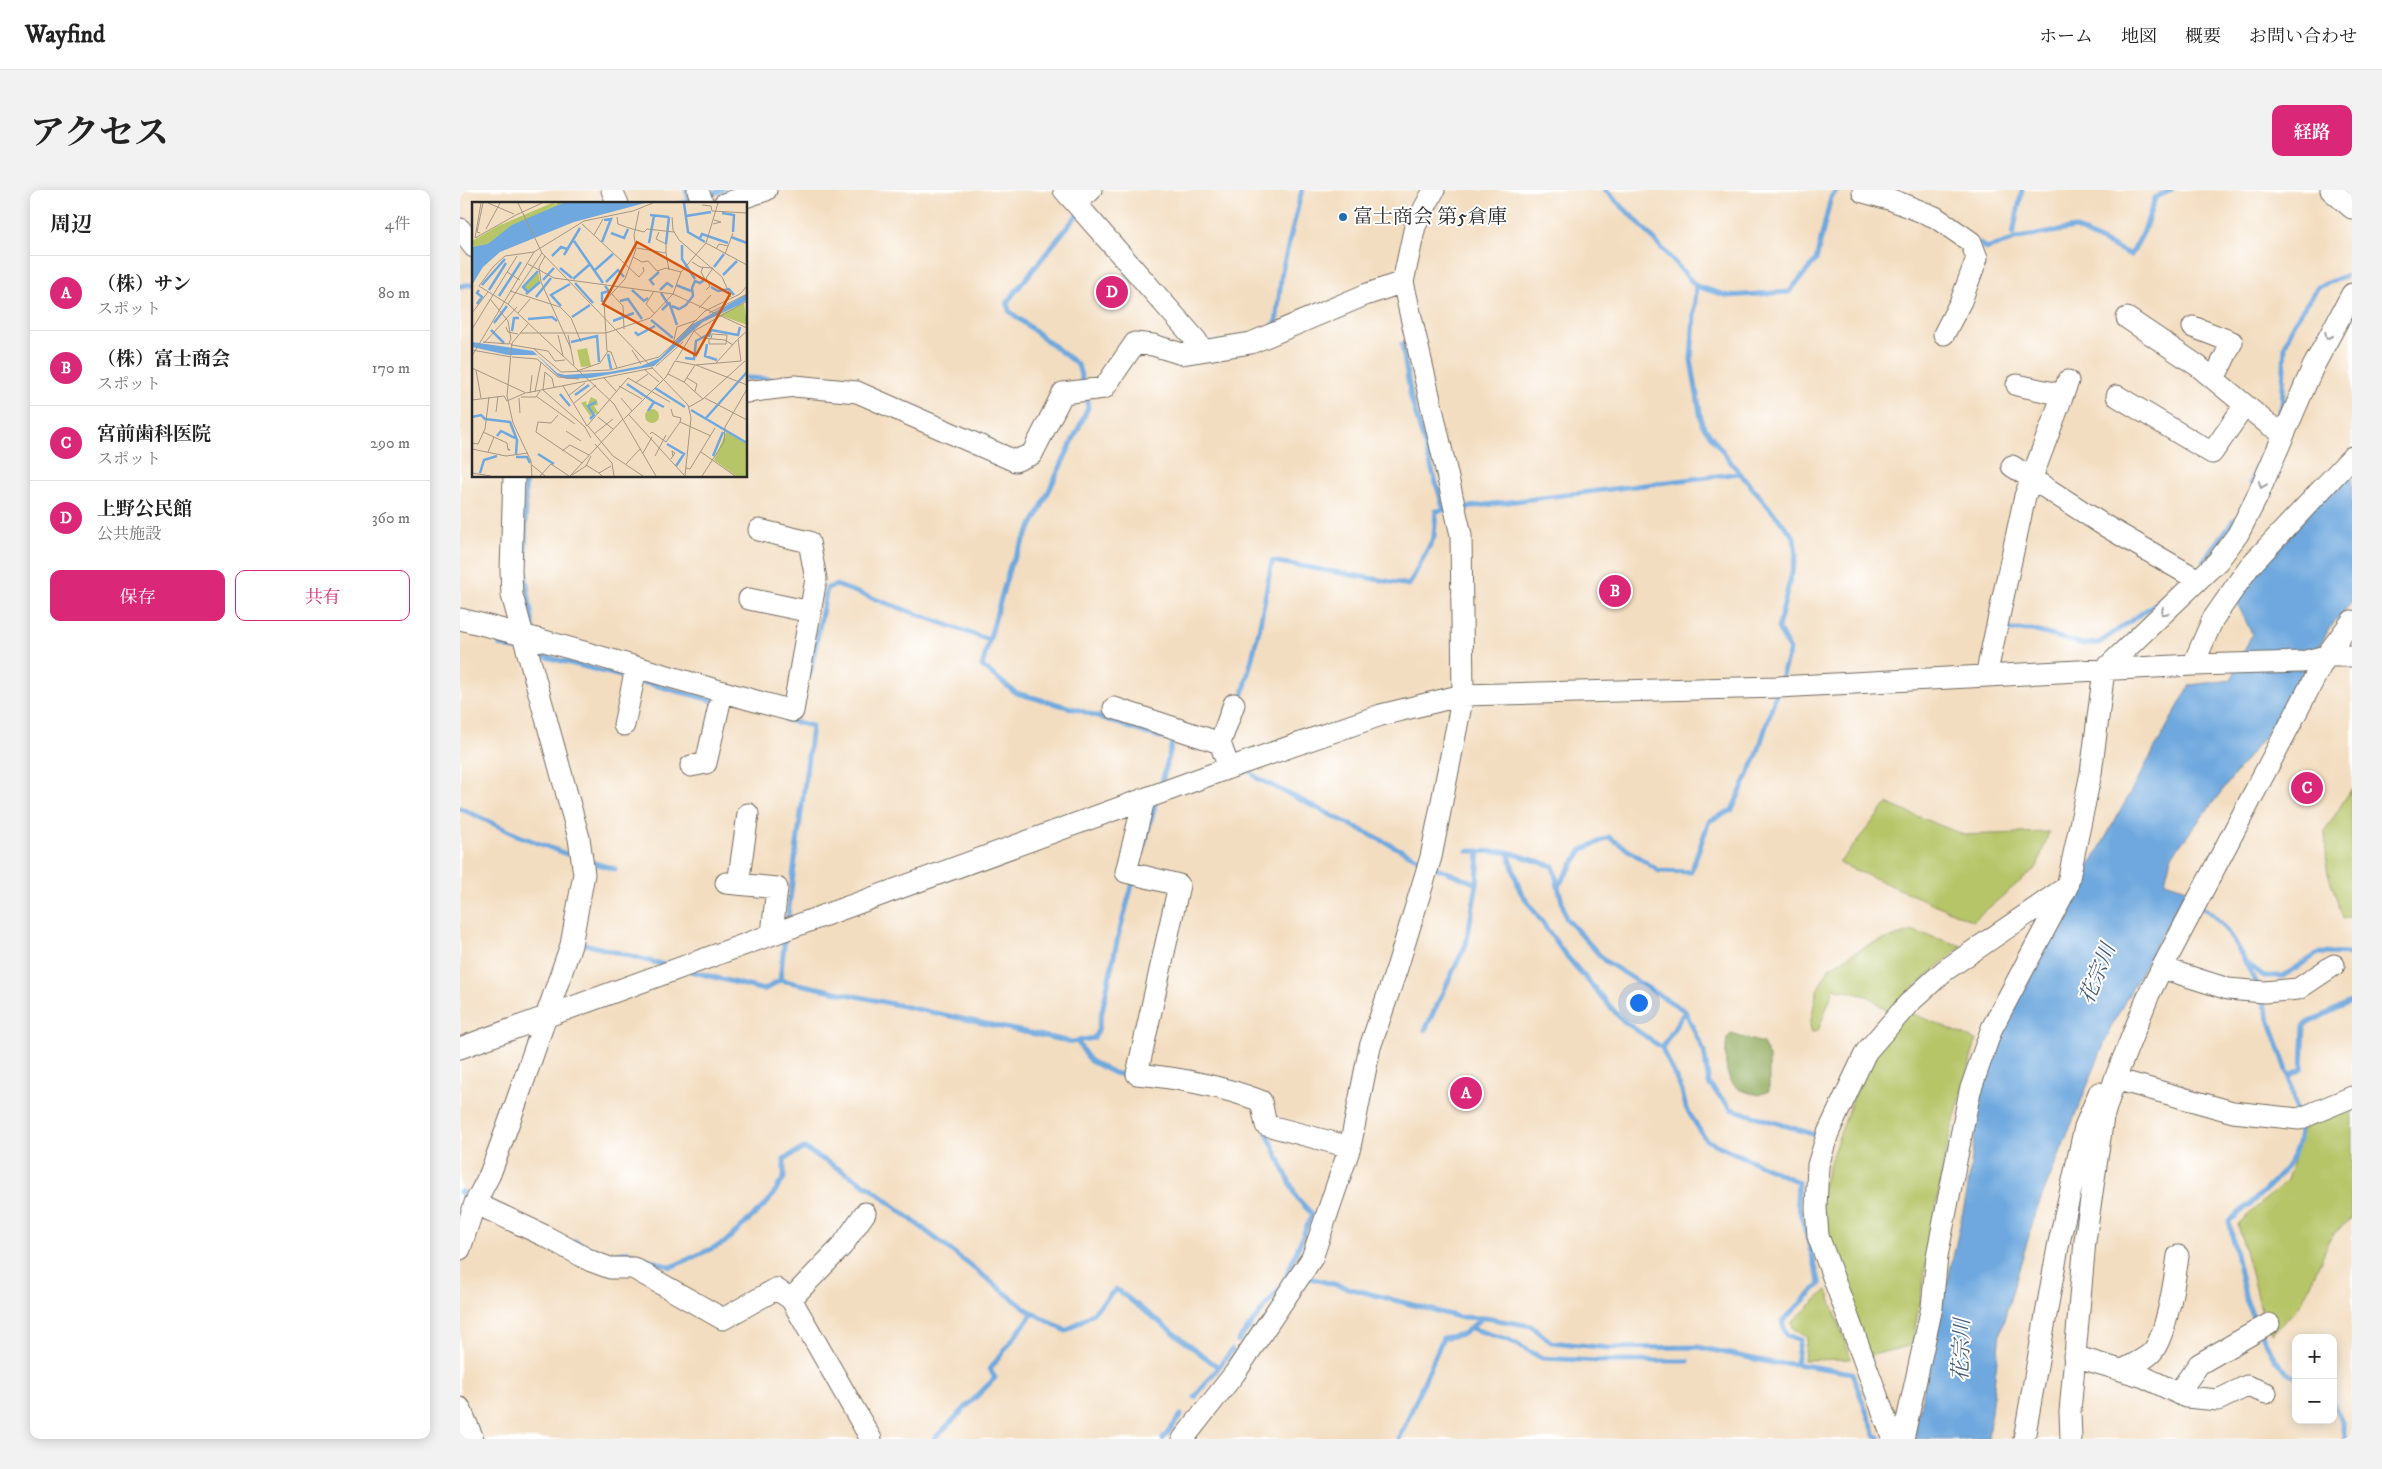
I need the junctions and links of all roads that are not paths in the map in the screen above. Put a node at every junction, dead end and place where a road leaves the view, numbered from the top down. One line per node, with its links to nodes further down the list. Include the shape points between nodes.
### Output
1 (612, 190): 8 (street)
2 (698, 190): 9 (street)
3 (766, 190): 10 (street)
4 (1434, 190): 14 (street, via 1415,226)
5 (2331, 190): 11 (street)
6 (1862, 191): 18 (street, via 1935,217 1971,242 1977,258)
7 (1077, 194): 19 (street)
8 (617, 202)
9 (702, 202)
10 (730, 202)
11 (2352, 208)
12 (460, 229): 13 (street)
13 (472, 244)
14 (1403, 282): 19 (street, via 1251,343); 43 (street, via 1461,535)
15 (2352, 294): 25 (street, one-way to 25)
16 (2127, 318): 20 (street)
17 (2193, 327): 20 (street, via 2232,342)
18 (1944, 334)
19 (1199, 345): 22 (street, via 1182,354 1135,343 1104,388 1063,394 1032,454 1015,461 857,392 795,386)
20 (2214, 379): 24 (street)
21 (2017, 385): 29 (street, via 2066,388)
22 (748, 392)
23 (2117, 396): 24 (street, via 2212,453)
24 (2245, 405): 25 (street)
25 (2276, 429): 31 (street, one-way to 31, via 2256,499 2238,534 2218,561)
26 (2352, 457): 39 (street, via 2249,567 2213,619)
27 (2012, 466): 29 (street)
28 (514, 478): 36 (street, via 512,595)
29 (2031, 478): 31 (street); 41 (street)
30 (760, 530): 33 (street, via 809,542 816,579)
31 (2191, 576): 40 (street, one-way to 40)
32 (749, 599): 33 (street)
33 (811, 612): 44 (street, via 793,711)
34 (460, 618): 36 (street)
35 (2352, 621): 37 (street)
36 (529, 643): 42 (street); 57 (street, via 579,838 584,874 572,941)
37 (2326, 656): 38 (street); 39 (street, via 2302,662); 55 (street)
38 (2352, 656)
39 (2193, 665): 40 (street)
40 (2104, 670): 41 (street); 52 (street, via 2091,772)
41 (1986, 676): 43 (street, via 1778,688)
42 (634, 677): 44 (street); 47 (street)
43 (1463, 696): 48 (street); 61 (street, via 1429,865 1370,1047)
44 (720, 699): 49 (street, via 706,763)
45 (1234, 704): 48 (street)
46 (1114, 708): 48 (street)
47 (624, 725)
48 (1230, 757): 50 (street)
49 (691, 766)
50 (1144, 800): 53 (street); 61 (street, via 1126,872 1180,885 1137,1074 1232,1090 1261,1101 1266,1125)
51 (748, 814): 53 (street, via 732,884 778,888)
52 (2067, 887): 76 (street, via 1944,971 1908,1004 1866,1052 1828,1133 1817,1174 1818,1236); 77 (street, via 1992,1028 1970,1091 1938,1256 1932,1307)
53 (782, 930): 57 (street)
54 (2334, 965): 55 (street, via 2298,989 2264,992 2228,989)
55 (2162, 968): 56 (street)
56 (2149, 994): 59 (street); 78 (street, via 2139,1001 2085,1127 2058,1247)
57 (547, 1015): 58 (street); 62 (street, via 490,1174)
58 (460, 1048)
59 (2115, 1079): 60 (street, via 2233,1112 2299,1119); 68 (street, via 2103,1117 2085,1241)
60 (2352, 1097)
61 (1350, 1147): 75 (street, via 1312,1258 1235,1373)
62 (477, 1198): 64 (street); 66 (street, via 591,1261 610,1268 633,1268 723,1320 776,1289)
63 (865, 1214): 66 (street, via 842,1246)
64 (460, 1249)
65 (2178, 1256): 69 (street, via 2173,1292 2159,1340 2151,1354)
66 (791, 1299): 74 (street)
67 (2261, 1328): 70 (street, via 2199,1364)
68 (2074, 1356): 69 (street); 79 (street)
69 (2122, 1370): 70 (street)
70 (2178, 1393): 71 (street, via 2186,1397 2218,1400 2247,1386)
71 (2266, 1393)
72 (460, 1408): 73 (street)
73 (473, 1439)
74 (871, 1439)
75 (1184, 1439)
76 (1893, 1439)
77 (1903, 1439)
78 (2024, 1439)
79 (2071, 1439)

